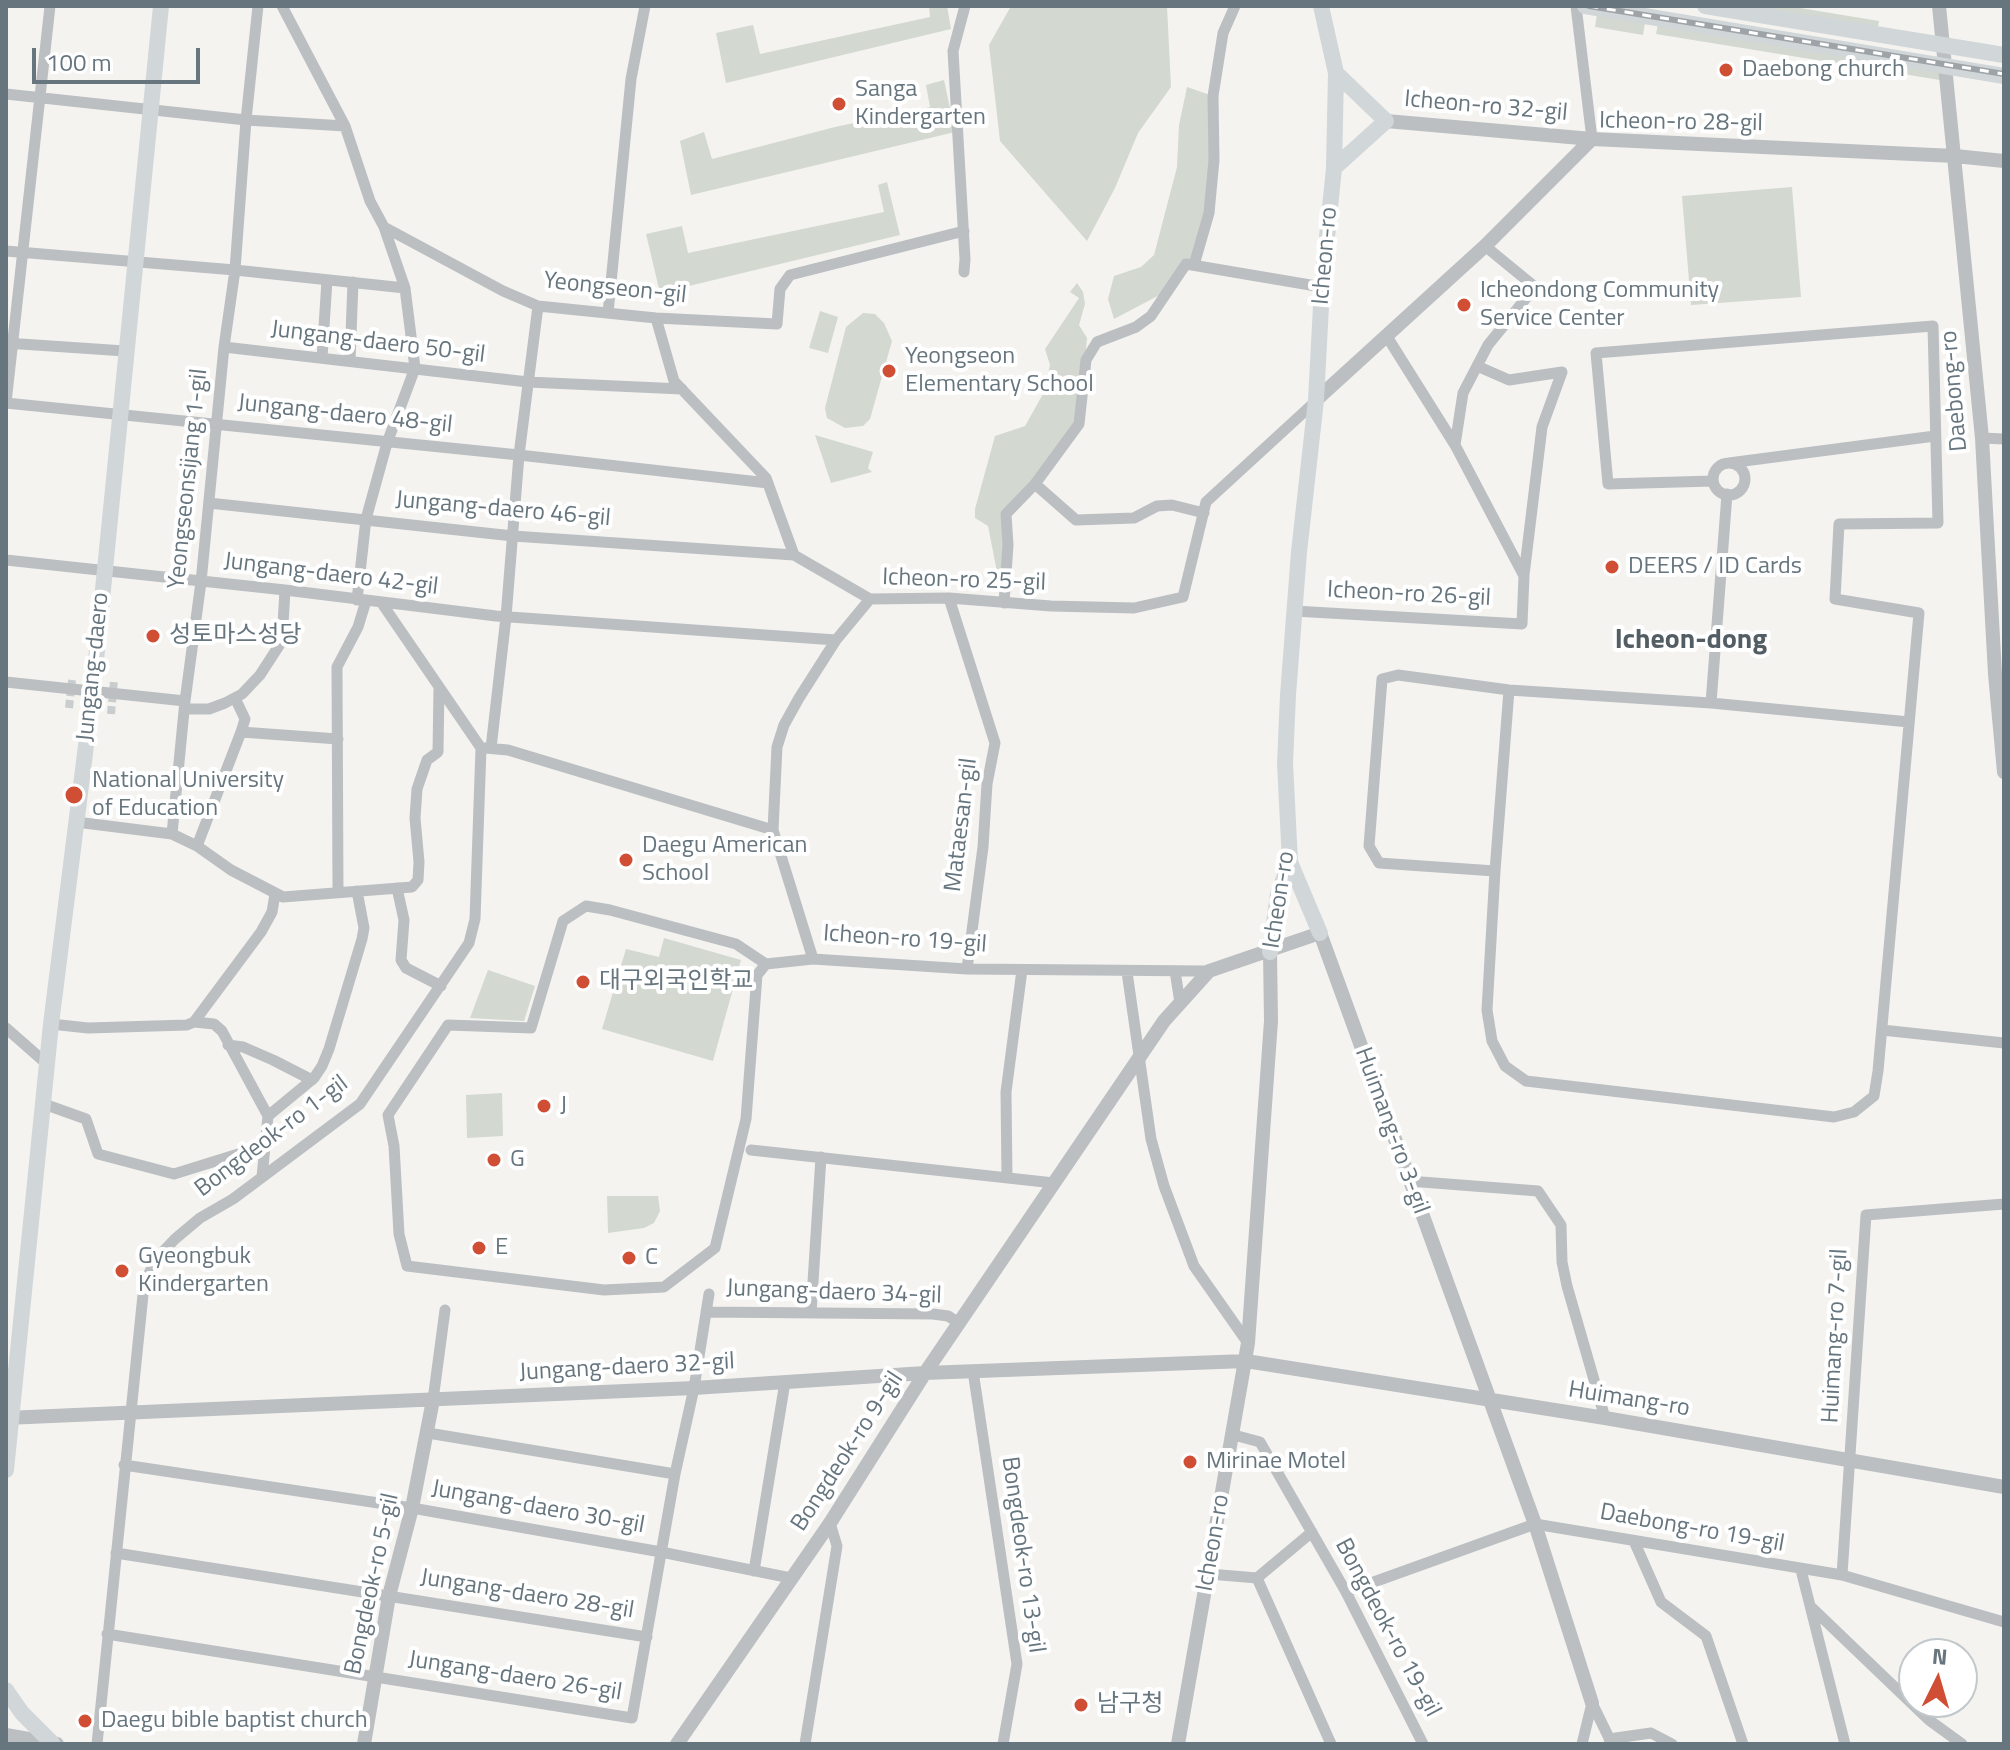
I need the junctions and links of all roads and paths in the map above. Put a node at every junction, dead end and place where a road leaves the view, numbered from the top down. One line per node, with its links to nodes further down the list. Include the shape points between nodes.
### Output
1 (50, 6): 22 (street)
2 (161, 6): 23 (main road, Jungang-daero)
3 (258, 6): 24 (street, Yeongseonsijang 1-gil)
4 (282, 6): 26 (street)
5 (645, 6): 45 (street, via 631,79)
6 (965, 6): 32 (street, via 953,51)
7 (1235, 6): 37 (street, via 1223,33 1213,96 1209,213)
8 (1307, 6): 16 (main road)
9 (1332, 6): 14 (main road)
10 (1576, 6): 27 (street, Icheon-ro 32-gil)
11 (1585, 6): 18 (main road)
12 (1705, 6): 15 (main road)
13 (1939, 6): 15 (street, Daebong-ro)
14 (1322, 14): 16 (main road, Icheon-ro)
15 (1942, 44): 17 (main road); 18 (street, Daebong-ro)
16 (1331, 49): 19 (main road, Icheon-ro)
17 (2004, 55)
18 (1944, 67): 20 (main road); 28 (street, Daebong-ro)
19 (1336, 73): 25 (main road); 30 (main road, Icheon-ro)
20 (2004, 76)
21 (6, 94): 22 (street)
22 (40, 99): 23 (street); 35 (street)
23 (151, 110): 24 (street); 36 (main road, Jungang-daero)
24 (246, 120): 26 (street); 38 (street, Yeongseonsijang 1-gil)
25 (1386, 121): 27 (street, Icheon-ro 32-gil); 30 (main road)
26 (345, 126): 31 (street)
27 (1592, 139): 28 (street, Icheon-ro 28-gil); 33 (street, Icheon-ro 28-gil)
28 (1955, 156): 29 (street, Icheon-ro 28-gil); 62 (street, Daebong-ro)
29 (2004, 161)
30 (1334, 168): 42 (main road, Icheon-ro)
31 (384, 227): 43 (street); 44 (street, Yeongseon-gil)
32 (964, 231): 39 (street); 46 (street, Yeongseon-gil, via 790,275 780,289 777,324)
33 (1485, 246): 47 (street, Icheon-ro 28-gil); 53 (street, via 1535,287)
34 (6, 251): 35 (street)
35 (24, 252): 36 (street); 48 (street)
36 (136, 263): 38 (street); 50 (main road, Jungang-daero)
37 (1194, 265): 42 (street); 70 (street, via 1186,264 1151,316 1097,342 1086,360 1079,424)
38 (235, 270): 40 (street); 49 (street, Yeongseonsijang 1-gil)
39 (964, 272)
40 (327, 280): 41 (street); 51 (street)
41 (353, 282): 43 (street); 52 (street)
42 (1322, 287): 57 (main road, Icheon-ro)
43 (405, 288): 54 (street)
44 (538, 306): 45 (street, Yeongseon-gil); 55 (street)
45 (608, 313): 46 (street, Yeongseon-gil)
46 (656, 318): 56 (street, via 674,381)
47 (1386, 335): 57 (street, Icheon-ro 28-gil); 65 (street)
48 (10, 343): 50 (street); 58 (street)
49 (224, 347): 51 (street, Jungang-daero 50-gil); 60 (street, Yeongseonsijang 1-gil)
50 (125, 351): 59 (main road, Jungang-daero)
51 (322, 358): 52 (street, Jungang-daero 50-gil)
52 (350, 361): 54 (street, Jungang-daero 50-gil)
53 (1477, 366): 65 (street, via 1463,393); 80 (street, via 1509,380 1562,372 1542,427)
54 (415, 368): 55 (street, Jungang-daero 50-gil); 64 (street)
55 (528, 382): 56 (street, Jungang-daero 50-gil); 66 (street)
56 (682, 389): 69 (street)
57 (1316, 400): 73 (street, via 1206,502); 88 (main road, Icheon-ro)
58 (6, 403): 59 (street, Jungang-daero 48-gil)
59 (118, 414): 60 (street, Jungang-daero 48-gil); 78 (main road, Jungang-daero)
60 (216, 423): 64 (street, Jungang-daero 48-gil); 72 (street, Yeongseonsijang 1-gil)
61 (1935, 436): 67 (street); 68 (street, via 1933,326 1596,353 1608,484); 99 (street, via 1938,523 1839,524 1835,599 1919,613)
62 (1982, 438): 63 (street); 79 (street, Daebong-ro)
63 (2004, 439)
64 (387, 443): 66 (street, Jungang-daero 48-gil); 74 (street)
65 (1455, 445): 80 (street)
66 (519, 455): 69 (street, Jungang-daero 48-gil); 75 (street)
67 (1729, 463): 68 (street, via 1719,466); 71 (street, via 1742,470 1745,480 1741,489)
68 (1713, 481): 71 (street)
69 (768, 483): 76 (street)
70 (1035, 484): 73 (street, via 1076,520 1134,518 1172,505); 87 (street, via 1006,514)
71 (1727, 494): 97 (street)
72 (209, 503): 74 (street, Jungang-daero 46-gil); 81 (street, Yeongseonsijang 1-gil)
73 (1204, 513): 87 (street, Icheon-ro 25-gil, via 1183,597 1134,608)
74 (366, 519): 75 (street, Jungang-daero 46-gil); 85 (street)
75 (513, 536): 76 (street, Jungang-daero 46-gil); 89 (street)
76 (794, 555): 84 (street, Icheon-ro 25-gil)
77 (6, 560): 78 (street, Jungang-daero 42-gil)
78 (104, 569): 81 (street, Jungang-daero 42-gil); 94 (main road, Jungang-daero)
79 (1997, 573): 92 (street, Daebong-ro)
80 (1524, 576): 88 (street, Icheon-ro 26-gil, via 1522,624)
81 (201, 582): 82 (street, Jungang-daero 42-gil); 98 (street, Yeongseonsijang 1-gil)
82 (285, 590): 85 (street, Jungang-daero 42-gil); 96 (street, via 282,641 260,675)
83 (949, 598): 84 (street, Icheon-ro 25-gil); 87 (street, Icheon-ro 25-gil); 118 (street, Mataesan-gil, via 995,743)
84 (870, 599): 90 (street)
85 (361, 601): 86 (street, Jungang-daero 42-gil); 101 (street, via 358,627 337,667)
86 (381, 602): 89 (street, Jungang-daero 42-gil); 93 (street)
87 (1004, 603)
88 (1294, 611): 108 (main road, Icheon-ro, via 1285,763)
89 (506, 617): 90 (street, Jungang-daero 42-gil); 102 (street)
90 (836, 640): 105 (street, Icheon-ro 19-gil, via 784,725 777,747)
91 (6, 682): 94 (street)
92 (2000, 682): 103 (street, Daebong-ro)
93 (439, 687): 102 (street); 110 (street, via 438,752 427,760 417,789 418,880 412,887)
94 (93, 690): 98 (street); 104 (main road, Jungang-daero)
95 (1509, 690): 97 (street); 109 (street); 109 (street, via 1398,675 1382,679 1369,846 1379,863)
96 (235, 698): 98 (street, via 209,709); 100 (street, via 245,719)
97 (1711, 703): 99 (street)
98 (185, 705): 106 (street, Yeongseonsijang 1-gil)
99 (1909, 722): 128 (street)
100 (241, 732): 101 (street); 107 (street)
101 (338, 739): 112 (street)
102 (486, 748): 105 (street, via 508,750); 123 (street, Bongdeok-ro 1-gil, via 475,919 469,943)
103 (2004, 772)
104 (76, 822): 106 (street); 126 (main road, Jungang-daero)
105 (773, 830): 116 (street, Icheon-ro 19-gil)
106 (172, 834): 107 (street)
107 (197, 846): 113 (street)
108 (1290, 862): 114 (main road, Huimang-ro 3-gil); 115 (main road, Icheon-ro, via 1278,894)
109 (1495, 871): 128 (street, via 1487,1010 1492,1041 1505,1066 1526,1081 1834,1117 1854,1112 1874,1096)
110 (397, 888): 111 (street); 123 (street, via 404,920 401,960)
111 (357, 891): 112 (street); 133 (street, via 362,939 326,1057)
112 (338, 892): 113 (street)
113 (275, 894): 125 (street, via 261,932)
114 (1320, 933): 115 (street); 141 (street, Huimang-ro 3-gil)
115 (1270, 952): 121 (street); 149 (street, Icheon-ro, via 1271,1021)
116 (813, 959): 117 (street); 118 (street, Icheon-ro 19-gil)
117 (766, 964): 117 (street, via 757,975 746,1119 715,1248 664,1287 604,1290 407,1266 388,1115 448,1025 531,1028 563,921 586,906 638,917 736,944)
118 (967, 969): 119 (street, Icheon-ro 19-gil)
119 (1022, 970): 122 (street, Icheon-ro 19-gil); 140 (street, via 1006,1092)
120 (1175, 971): 121 (street, Icheon-ro 19-gil); 122 (street, Icheon-ro 19-gil); 124 (street)
121 (1209, 971): 124 (street, Bongdeok-ro 9-gil)
122 (1127, 972): 131 (street)
123 (441, 986): 139 (street, Bongdeok-ro 1-gil, via 360,1104)
124 (1180, 1003): 131 (street, Bongdeok-ro 9-gil)
125 (194, 1022): 126 (street); 130 (street, via 214,1024)
126 (51, 1024): 132 (main road, Jungang-daero)
127 (6, 1028): 132 (street)
128 (1882, 1030): 129 (street)
129 (2004, 1043)
130 (228, 1045): 133 (street); 135 (street)
131 (1138, 1056): 142 (street, Bongdeok-ro 9-gil); 149 (street, via 1151,1139 1194,1266)
132 (47, 1064): 134 (main road, Jungang-daero)
133 (312, 1080): 135 (street)
134 (44, 1104): 136 (street, via 86,1119 98,1154 174,1174); 158 (main road, Jungang-daero)
135 (268, 1116): 136 (street)
136 (264, 1146): 139 (street)
137 (751, 1150): 138 (street)
138 (821, 1157): 140 (street); 147 (street)
139 (262, 1177): 157 (street, Bongdeok-ro 1-gil, via 200,1218 155,1260 144,1285)
140 (1007, 1178): 142 (street)
141 (1409, 1181): 156 (street, Huimang-ro 3-gil); 159 (street, via 1538,1191 1561,1225 1567,1286)
142 (1054, 1183): 148 (street, Bongdeok-ro 9-gil)
143 (2004, 1204): 162 (street, Huimang-ro 7-gil, via 1866,1215)
144 (709, 1294): 146 (street)
145 (445, 1310): 155 (street, Bongdeok-ro 5-gil)
146 (706, 1312): 147 (street, Jungang-daero 34-gil); 154 (street)
147 (811, 1313): 148 (street, Jungang-daero 34-gil, via 933,1314)
148 (959, 1323): 152 (street, Bongdeok-ro 9-gil)
149 (1248, 1343): 150 (street, Icheon-ro)
150 (1246, 1361): 151 (street, Jungang-daero 32-gil); 156 (street, Huimang-ro); 161 (street, Icheon-ro)
151 (973, 1371): 152 (street, Jungang-daero 32-gil); 198 (street, Bongdeok-ro 13-gil, via 1017,1664)
152 (925, 1373): 153 (street, Jungang-daero 32-gil); 168 (street, Bongdeok-ro 9-gil)
153 (785, 1382): 154 (street, Jungang-daero 32-gil); 175 (street)
154 (694, 1388): 155 (street, Jungang-daero 32-gil); 165 (street)
155 (433, 1400): 157 (street, Jungang-daero 32-gil); 160 (street, Bongdeok-ro 5-gil)
156 (1491, 1402): 159 (street, Huimang-ro); 169 (street, Huimang-ro 3-gil)
157 (132, 1413): 158 (street, Jungang-daero 32-gil); 163 (street, Bongdeok-ro 1-gil)
158 (8, 1418): 164 (main road, Jungang-daero)
159 (1605, 1418): 162 (street, Huimang-ro)
160 (428, 1433): 165 (street); 167 (street, Bongdeok-ro 5-gil)
161 (1234, 1435): 170 (street, Bongdeok-ro 19-gil, via 1260,1442); 176 (street, Icheon-ro)
162 (1851, 1460): 166 (street, Huimang-ro); 177 (street)
163 (124, 1465): 167 (street, Jungang-daero 30-gil); 173 (street, Bongdeok-ro 1-gil)
164 (6, 1470)
165 (675, 1474): 172 (street)
166 (2004, 1487)
167 (412, 1508): 172 (street, Jungang-daero 30-gil); 181 (street, Bongdeok-ro 5-gil)
168 (830, 1523): 178 (street, Bongdeok-ro 9-gil); 197 (street, via 837,1546)
169 (1535, 1524): 171 (street, Daebong-ro 19-gil); 180 (street); 188 (street, Huimang-ro 3-gil)
170 (1312, 1532): 179 (street, Bongdeok-ro 19-gil); 180 (street, Bongdeok-ro 19-gil)
171 (1634, 1541): 174 (street, Daebong-ro 19-gil); 203 (street, via 1661,1602 1706,1636)
172 (661, 1552): 175 (street, Jungang-daero 30-gil); 185 (street)
173 (116, 1553): 181 (street, Jungang-daero 28-gil); 184 (street, Bongdeok-ro 1-gil)
174 (1801, 1570): 177 (street, Daebong-ro 19-gil); 182 (street)
175 (754, 1571): 178 (street, Jungang-daero 30-gil)
176 (1209, 1574): 179 (street); 199 (street, Icheon-ro)
177 (1842, 1575): 183 (street, Daebong-ro 19-gil)
178 (791, 1578): 196 (street, Bongdeok-ro 9-gil)
179 (1257, 1578): 200 (street)
180 (1346, 1592): 201 (street, Bongdeok-ro 19-gil)
181 (389, 1596): 185 (street, Jungang-daero 28-gil); 186 (street, Bongdeok-ro 5-gil)
182 (1810, 1606): 192 (street); 204 (street, via 1929,1720)
183 (2004, 1622)
184 (107, 1634): 186 (street, Jungang-daero 26-gil); 194 (street, Bongdeok-ro 1-gil)
185 (647, 1637): 186 (street, Jungang-daero 26-gil, via 632,1718)
186 (375, 1677): 195 (street, Bongdeok-ro 5-gil)
187 (6, 1690): 193 (main road)
188 (1592, 1703): 190 (street); 191 (street)
189 (6, 1735): 193 (street)
190 (1610, 1741): 202 (street, via 1651,1733)
191 (1579, 1742)
192 (1842, 1743)
193 (53, 1744)
194 (97, 1744)
195 (364, 1744)
196 (677, 1744)
197 (805, 1744)
198 (1003, 1744)
199 (1178, 1744)
200 (1331, 1744)
201 (1423, 1744)
202 (1672, 1744)
203 (1743, 1744)
204 (1962, 1744)

